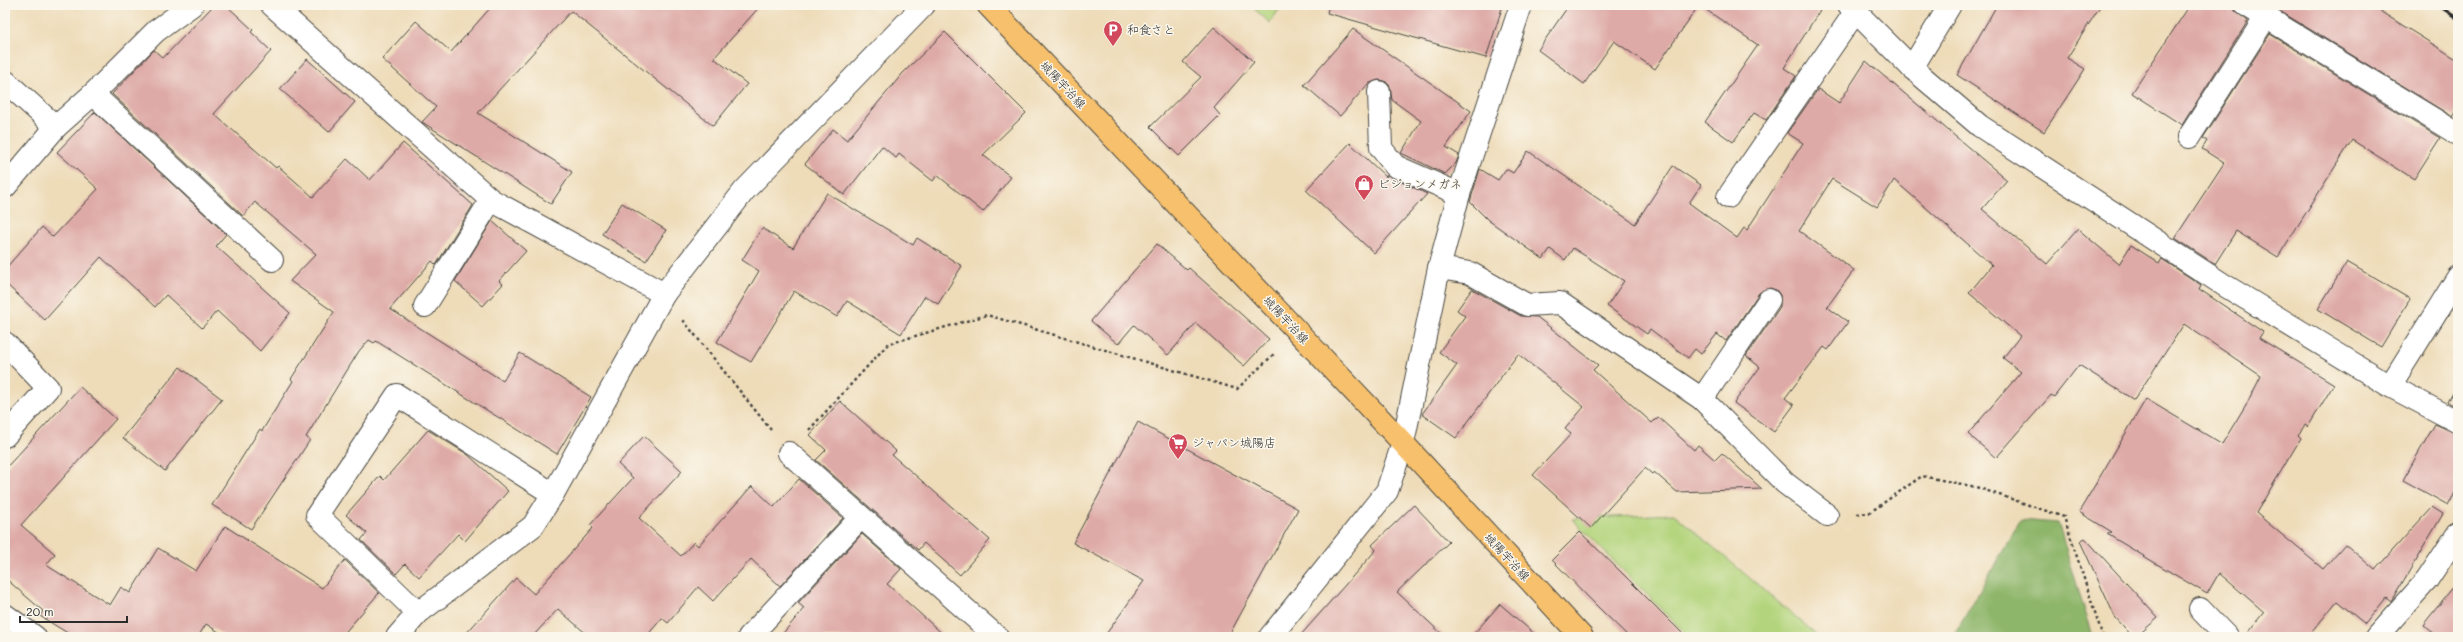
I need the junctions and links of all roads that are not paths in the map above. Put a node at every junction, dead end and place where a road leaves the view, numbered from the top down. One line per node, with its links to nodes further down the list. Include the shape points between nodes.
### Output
1 (192, 5): 13 (street, via 156,31)
2 (272, 5): 20 (street)
3 (924, 5): 24 (street, via 744,191)
4 (988, 5): 32 (main road, 城陽宇治線)
5 (1521, 5): 18 (street)
6 (1950, 5): 10 (street)
7 (2246, 5): 9 (street)
8 (1852, 8): 10 (street); 19 (street)
9 (2266, 17): 15 (street); 16 (street)
10 (1912, 68): 28 (street, via 1980,126 2224,285)
11 (5, 80): 14 (street)
12 (1379, 92): 18 (street, via 1381,148 1385,154 1395,166)
13 (94, 94): 14 (street); 21 (street)
14 (56, 127): 17 (street)
15 (2458, 134)
16 (2189, 137)
17 (5, 187)
18 (1459, 194): 22 (street)
19 (1728, 197)
20 (491, 200): 24 (street); 26 (street)
21 (272, 260)
22 (1439, 268): 29 (street, via 1470,273 1527,305 1560,303); 32 (street)
23 (2458, 277): 28 (street)
24 (664, 294): 34 (street)
25 (1769, 300): 29 (street)
26 (424, 306)
27 (5, 343): 31 (street, via 48,388)
28 (2390, 386): 30 (street)
29 (1702, 399): 35 (street, via 1785,483)
30 (2458, 422)
31 (5, 436)
32 (1402, 443): 45 (street, via 1387,491); 46 (main road, 城陽宇治線)
33 (789, 452): 36 (street)
34 (553, 494): 39 (street, via 533,526); 39 (street, via 397,394 317,515)
35 (1826, 515)
36 (861, 517): 43 (street); 44 (street)
37 (2458, 533): 48 (street, via 2428,580)
38 (2200, 609): 47 (street)
39 (418, 613): 42 (street)
40 (5, 615): 41 (street)
41 (34, 637)
42 (397, 637)
43 (749, 637)
44 (997, 637)
45 (1270, 637)
46 (1582, 637)
47 (2227, 637)
48 (2376, 637)

